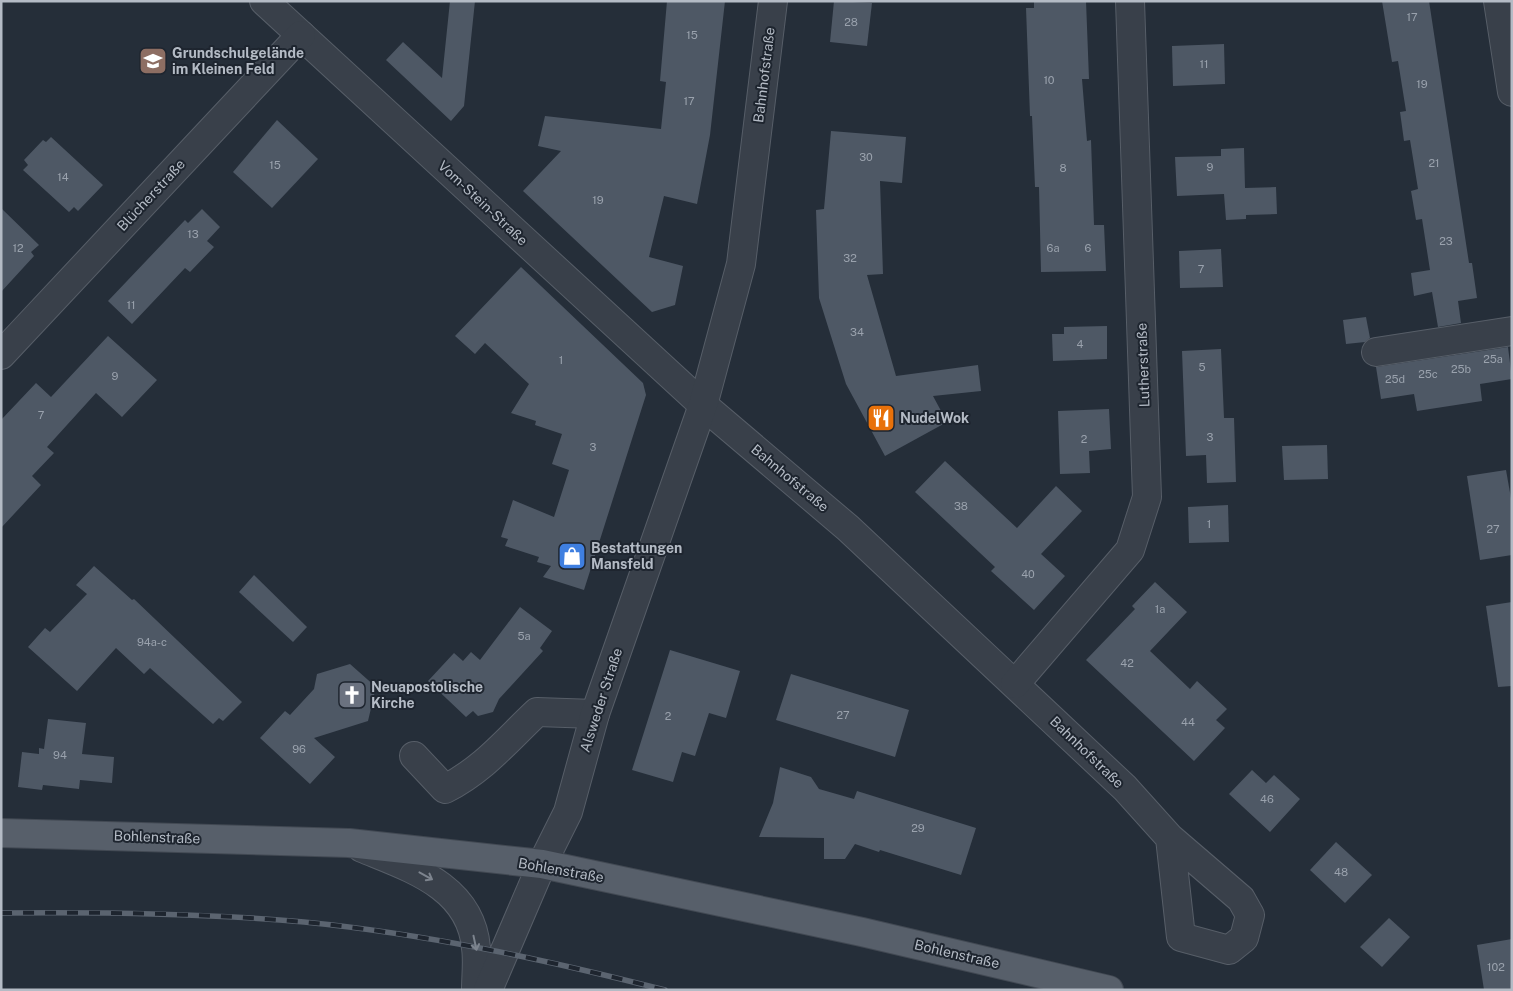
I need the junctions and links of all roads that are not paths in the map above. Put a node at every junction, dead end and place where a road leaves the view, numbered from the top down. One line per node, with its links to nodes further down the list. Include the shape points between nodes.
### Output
1 (264, 1): 5 (street, Vom-Stein-Straße)
2 (773, 1): 10 (street, Bahnhofstraße, via 741,264)
3 (1130, 1): 11 (street, Lutherstraße, via 1147,497 1130,550)
4 (1498, 1): 6 (street)
5 (301, 35): 9 (street, Blücherstraße); 10 (street, Vom-Stein-Straße)
6 (1512, 92)
7 (1512, 331): 8 (street)
8 (1376, 352)
9 (1, 355)
10 (703, 405): 11 (street, Bahnhofstraße, via 848,528); 12 (street, Alsweder Straße)
11 (1014, 684): 15 (street, Bahnhofstraße, via 1125,788)
12 (595, 714): 13 (street, via 538,712 494,756 445,790); 17 (street, Alsweder Straße, via 568,812)
13 (414, 756)
14 (1, 833): 16 (main road, Bohlenstraße)
15 (1170, 838)
16 (349, 843): 17 (main road, Bohlenstraße); 18 (street, one-way to 18, via 427,875 444,888 467,914 476,946)
17 (542, 864): 19 (street, Alsweder Straße); 20 (main road, Bohlenstraße, via 862,932)
18 (476, 990)
19 (488, 990)
20 (1109, 990)

